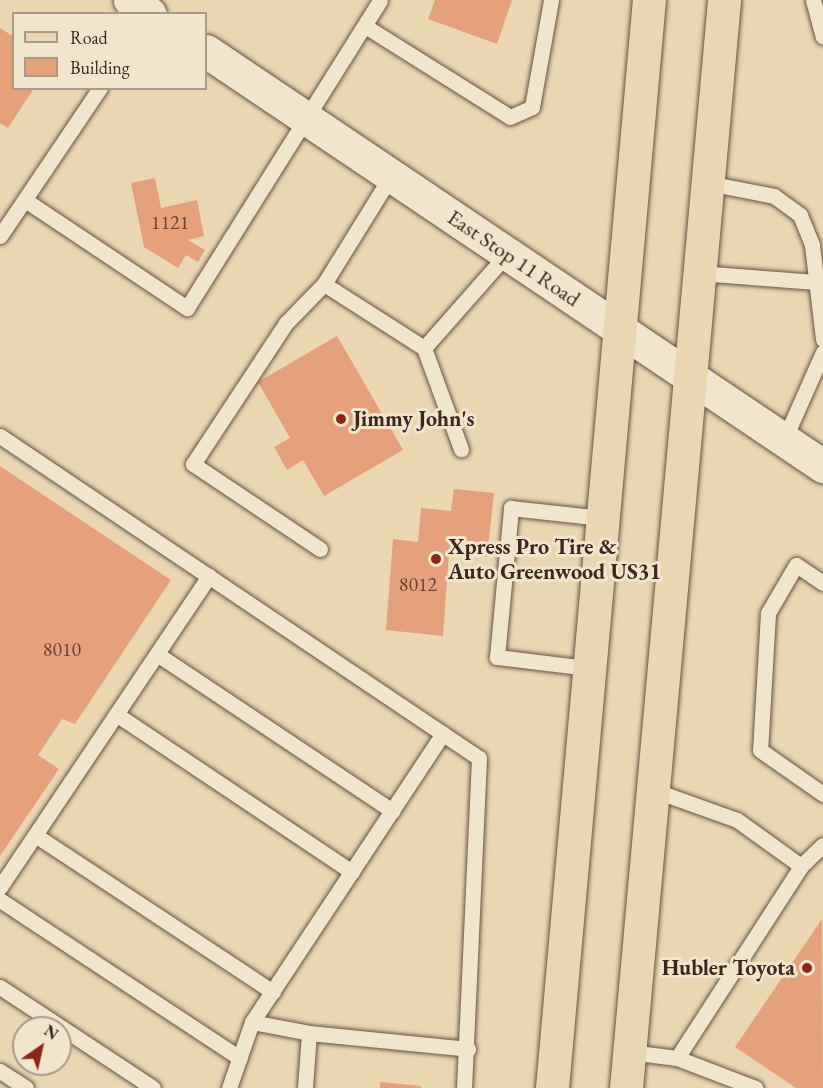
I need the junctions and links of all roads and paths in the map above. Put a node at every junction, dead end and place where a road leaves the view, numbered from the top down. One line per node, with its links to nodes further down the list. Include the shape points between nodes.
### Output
1 (130, 0): 7 (main road)
2 (380, 0): 8 (lane)
3 (550, 0): 8 (lane, via 532,107 510,117)
4 (648, 0): 21 (main road)
5 (724, 0): 14 (main road)
6 (813, 0): 9 (lane)
7 (147, 12)
8 (365, 26): 12 (lane)
9 (823, 37)
10 (207, 52): 12 (main road, East Stop 11 Road)
11 (99, 90): 15 (lane)
12 (304, 117): 13 (main road, East Stop 11 Road); 15 (lane, via 187,308)
13 (391, 176): 17 (main road, East Stop 11 Road); 20 (lane)
14 (708, 183): 18 (main road); 19 (lane, via 774,196 800,215 812,245)
15 (25, 200): 16 (lane)
16 (0, 236)
17 (507, 254): 21 (main road, East Stop 11 Road); 23 (lane)
18 (699, 273): 19 (lane); 26 (main road)
19 (816, 282): 22 (lane)
20 (324, 284): 23 (lane); 32 (lane, via 286,323 193,464)
21 (619, 329): 26 (main road, East Stop 11 Road); 31 (main road)
22 (823, 339)
23 (424, 348): 29 (lane)
24 (823, 352): 25 (lane)
25 (820, 368): 28 (lane)
26 (690, 378): 28 (main road, East Stop 11 Road); 39 (main road)
27 (0, 436): 33 (lane)
28 (784, 440): 30 (main road, East Stop 11 Road)
29 (461, 449)
30 (823, 466)
31 (601, 518): 36 (main road); 36 (lane, via 511,508 502,600 497,657)
32 (320, 549)
33 (209, 576): 35 (lane); 38 (lane)
34 (823, 583): 40 (lane, via 796,565 768,613 760,750)
35 (157, 654): 37 (lane); 41 (lane)
36 (587, 668): 63 (main road)
37 (116, 714): 42 (lane); 45 (lane)
38 (443, 733): 41 (lane); 52 (lane, via 479,758)
39 (653, 790): 44 (lane, via 737,820); 53 (main road)
40 (823, 794)
41 (392, 811): 45 (lane)
42 (35, 835): 46 (lane); 49 (lane)
43 (823, 845): 44 (lane)
44 (801, 866): 55 (lane)
45 (352, 872): 49 (lane)
46 (0, 886)
47 (0, 900): 54 (lane)
48 (0, 987): 59 (lane)
49 (273, 992): 50 (lane)
50 (252, 1022): 51 (lane); 54 (lane)
51 (309, 1033): 52 (lane); 61 (lane)
52 (468, 1048): 62 (lane)
53 (630, 1052): 55 (lane); 64 (main road)
54 (240, 1058): 60 (lane)
55 (677, 1058): 57 (lane)
56 (0, 1071): 58 (lane)
57 (720, 1081): 65 (lane)
58 (26, 1088)
59 (153, 1088)
60 (229, 1088)
61 (305, 1088)
62 (464, 1088)
63 (552, 1088)
64 (626, 1088)
65 (755, 1088)

